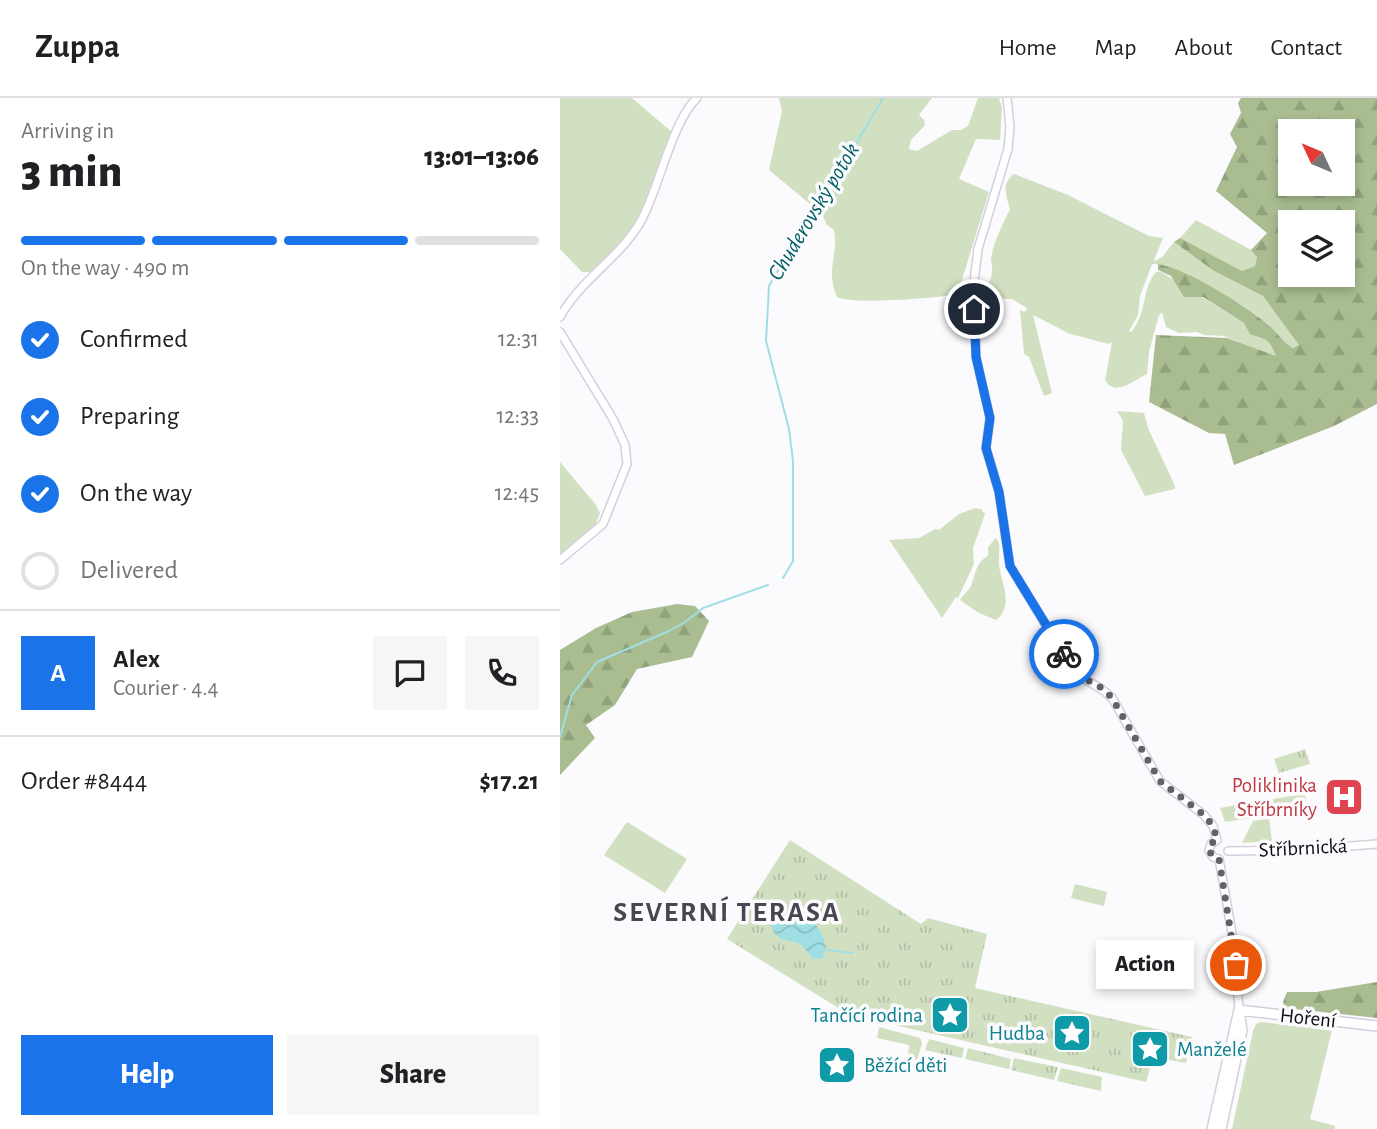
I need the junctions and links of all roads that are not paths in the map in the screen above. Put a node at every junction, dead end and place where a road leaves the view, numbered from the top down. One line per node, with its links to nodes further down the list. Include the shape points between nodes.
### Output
1 (697, 98): 3 (street, via 684,115 641,222)
2 (1007, 98): 6 (street, via 1010,138 978,248 974,309 976,357 990,418 986,448 999,492 1010,566 1073,670 1112,698 1160,781 1204,815)
3 (560, 317)
4 (560, 332): 5 (street, via 613,419 625,445 627,464 603,524)
5 (560, 560)
6 (1217, 840): 8 (street, via 1225,842); 9 (street, via 1209,850)
7 (1377, 844): 8 (street, Stříbrnická)
8 (1228, 851): 9 (street)
9 (1219, 859): 10 (street, via 1234,944)
10 (1239, 1010): 11 (main road, Hoření); 12 (main road); 13 (main road, via 1242,1030)
11 (1377, 1026)
12 (1213, 1129)
13 (1221, 1129)

